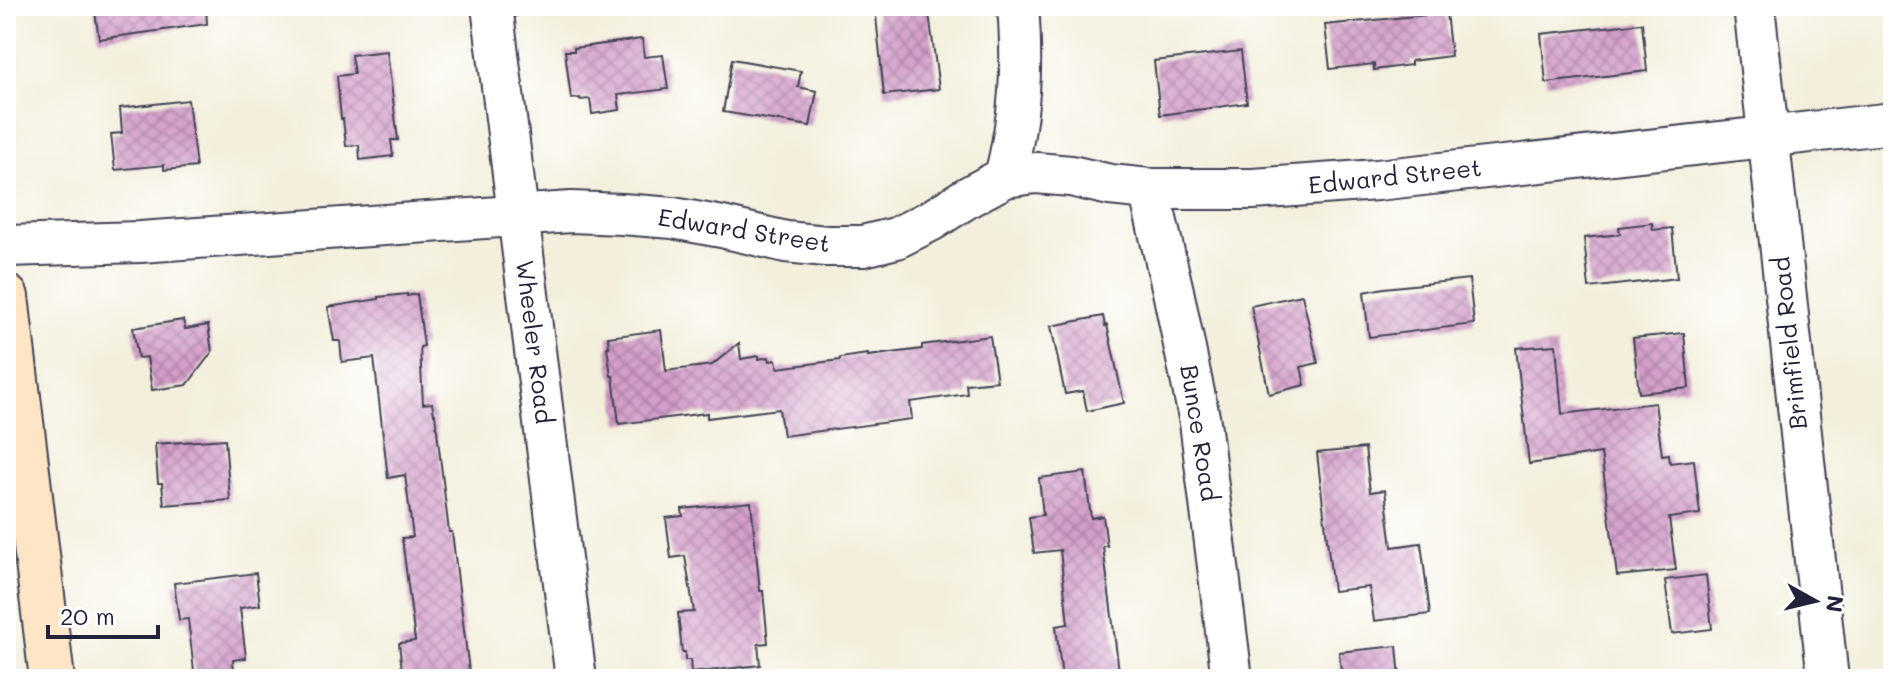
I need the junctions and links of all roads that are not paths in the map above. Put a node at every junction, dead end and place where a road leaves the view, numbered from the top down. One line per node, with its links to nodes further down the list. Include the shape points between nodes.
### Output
1 (492, 6): 8 (street, Wheeler Road)
2 (1018, 6): 6 (street, via 1019,104)
3 (1754, 6): 5 (street, Brimfield Road)
4 (1893, 123): 5 (street, Edward Street)
5 (1768, 138): 7 (street, Edward Street, via 1331,184); 14 (street, Brimfield Road)
6 (1005, 177): 7 (street, Edward Street, via 1036,173); 8 (street, Edward Street, via 896,238 863,246 786,242 673,218 571,212)
7 (1149, 189): 13 (street, Bunce Road, via 1200,422)
8 (519, 215): 9 (street, Edward Street); 12 (street, Wheeler Road)
9 (6, 246)
10 (6, 297): 11 (main road)
11 (52, 679)
12 (576, 679)
13 (1232, 679)
14 (1828, 679)

